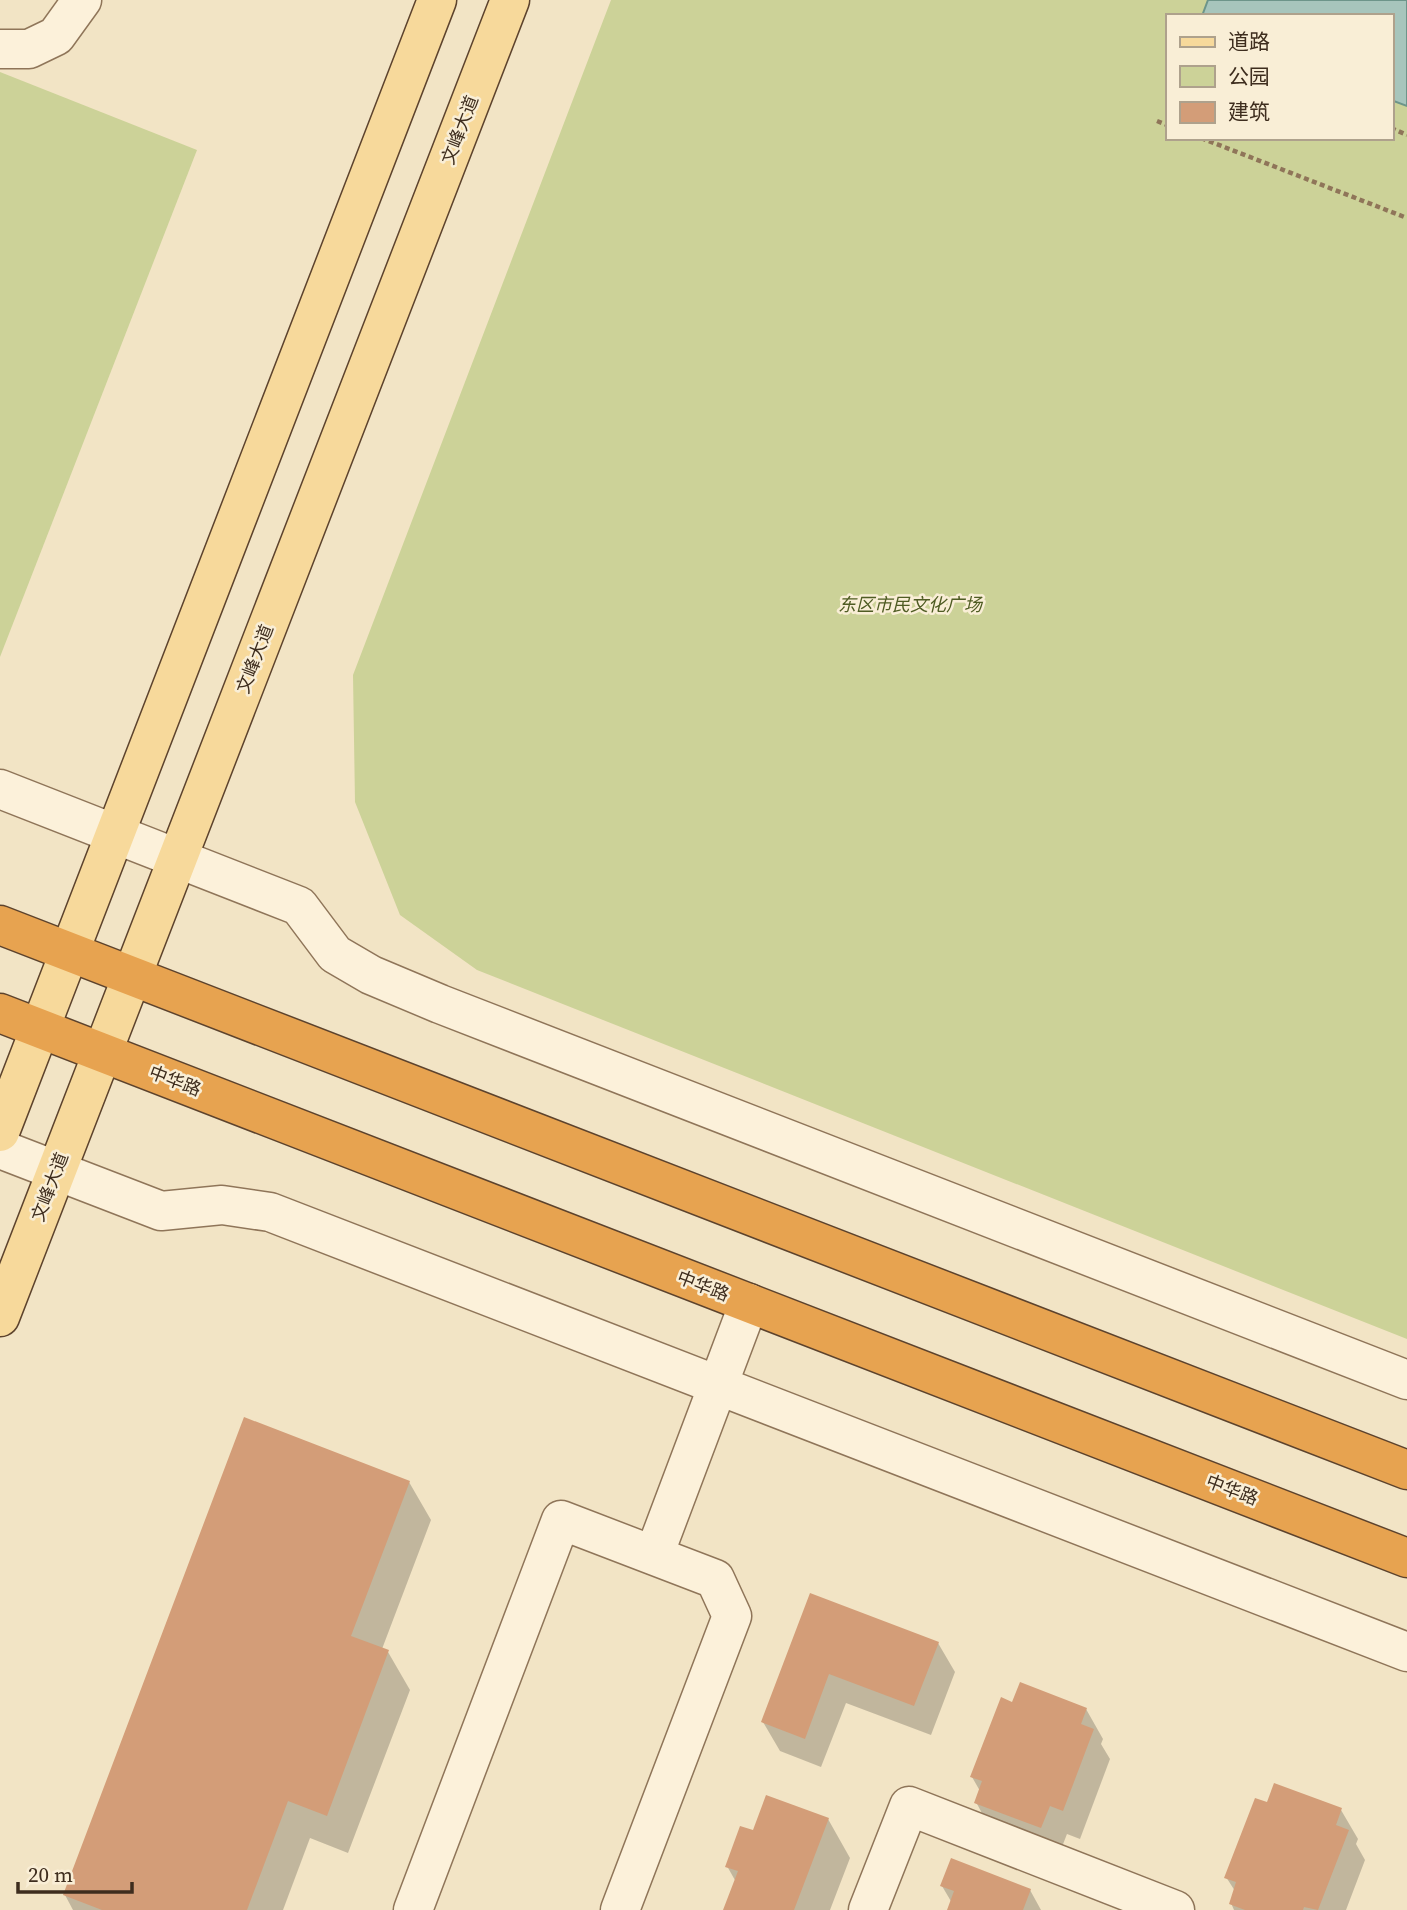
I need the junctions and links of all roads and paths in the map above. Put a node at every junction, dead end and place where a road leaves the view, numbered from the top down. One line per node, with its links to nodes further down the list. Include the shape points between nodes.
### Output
1 (82, 0): 4 (street, via 56,36 29,49)
2 (437, 0): 10 (main road)
3 (510, 0): 11 (main road, 文峰大道)
4 (0, 49)
5 (1157, 121): 6 (path)
6 (1166, 125)
7 (1206, 140): 8 (path)
8 (1407, 218)
9 (0, 789): 10 (street)
10 (115, 834): 11 (street); 13 (main road)
11 (178, 858): 14 (main road, 文峰大道); 23 (street, via 299,906 335,954 371,975)
12 (0, 925): 13 (highway)
13 (69, 952): 14 (highway); 16 (main road)
14 (132, 976): 17 (main road, 文峰大道); 25 (highway)
15 (0, 1013): 16 (highway, 中华路)
16 (40, 1028): 17 (highway, 中华路); 18 (main road)
17 (103, 1053): 20 (main road, 文峰大道); 21 (highway, 中华路)
18 (0, 1132)
19 (0, 1149): 20 (street)
20 (57, 1171): 22 (main road, 文峰大道); 24 (street, via 161,1211 222,1205 271,1212)
21 (749, 1303): 24 (street); 27 (highway, 中华路)
22 (0, 1317)
23 (1407, 1380)
24 (718, 1385): 26 (street); 28 (street)
25 (1407, 1470)
26 (654, 1555): 29 (street, via 561,1520); 30 (street, via 715,1579 732,1616)
27 (1407, 1558)
28 (1407, 1652)
29 (413, 1910)
30 (620, 1910)
31 (868, 1910): 32 (street, via 909,1806)
32 (1175, 1910)

